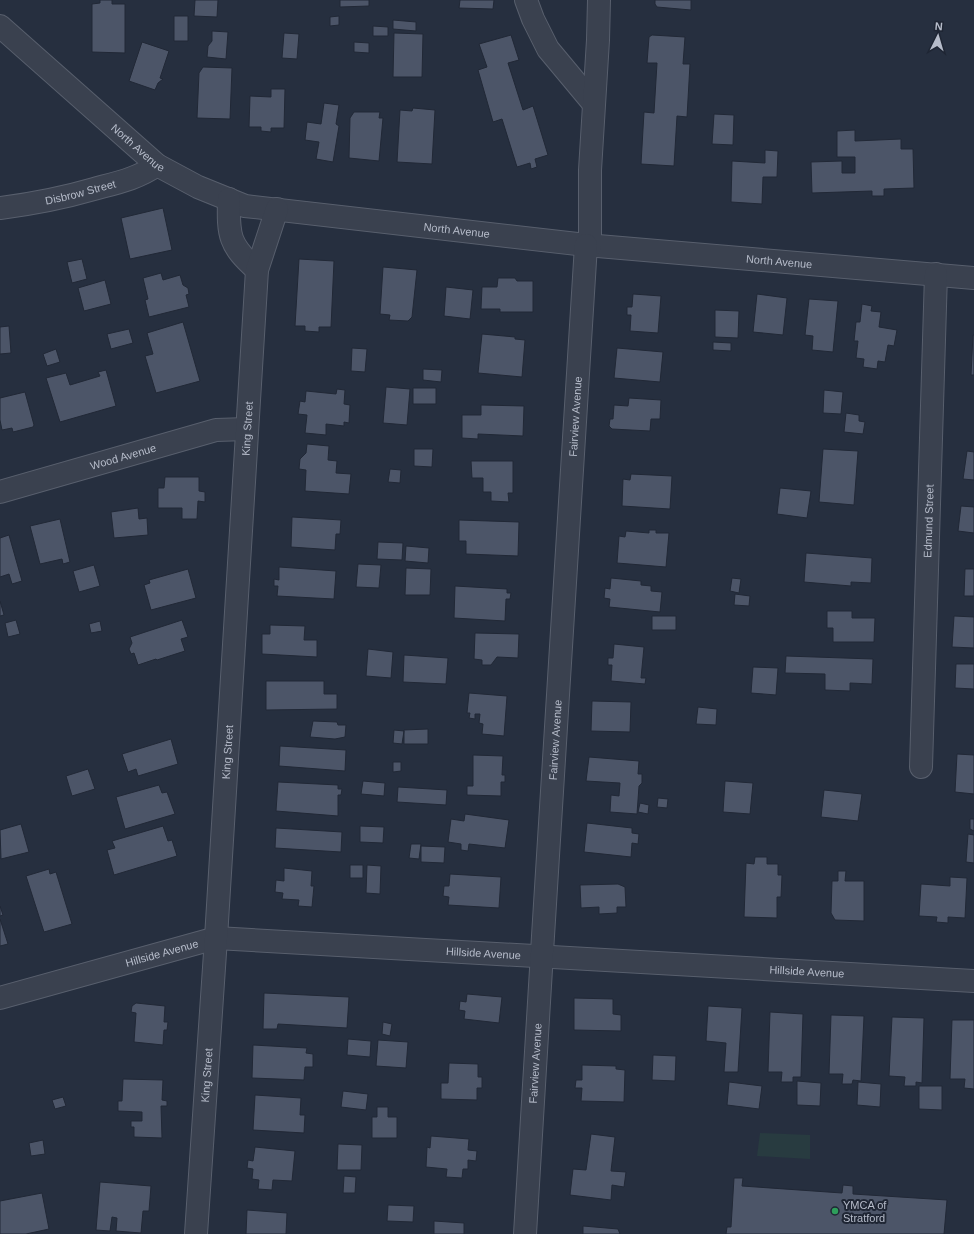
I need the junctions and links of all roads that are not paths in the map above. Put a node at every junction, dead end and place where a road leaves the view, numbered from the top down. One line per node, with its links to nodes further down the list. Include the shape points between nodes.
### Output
1 (526, 0): 4 (street, via 548,49)
2 (599, 0): 4 (street, Fairview Avenue)
3 (0, 26): 5 (street, North Avenue)
4 (593, 103): 9 (street, Fairview Avenue)
5 (157, 165): 6 (street, North Avenue, via 198,187); 7 (street, Disbrow Street, via 131,179 52,200)
6 (229, 199): 8 (street, North Avenue, via 245,206); 10 (street, via 228,226 231,239 241,256)
7 (0, 208)
8 (277, 210): 9 (street, North Avenue); 10 (street, King Street)
9 (588, 246): 11 (street, North Avenue); 17 (street, Fairview Avenue)
10 (257, 270): 13 (street, King Street)
11 (936, 274): 12 (street, North Avenue); 15 (street, Edmund Street)
12 (974, 278)
13 (247, 429): 14 (street, Wood Avenue, via 216,430); 16 (street, King Street)
14 (0, 492)
15 (921, 767)
16 (216, 938): 17 (street, Hillside Avenue); 19 (street, Hillside Avenue); 20 (street, King Street)
17 (542, 956): 18 (street, Hillside Avenue); 21 (street, Fairview Avenue)
18 (974, 981)
19 (0, 998)
20 (196, 1234)
21 (526, 1234)

